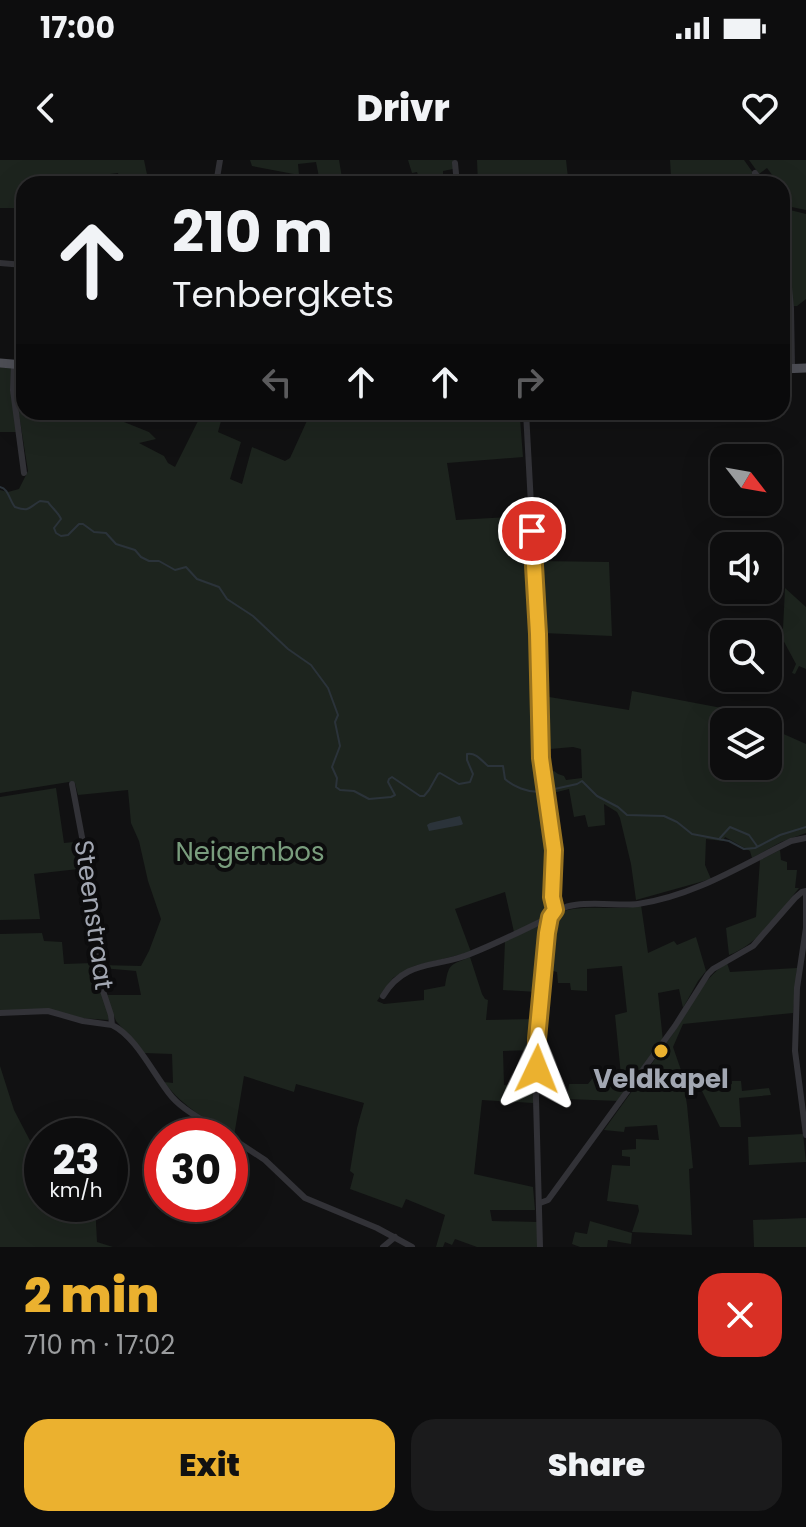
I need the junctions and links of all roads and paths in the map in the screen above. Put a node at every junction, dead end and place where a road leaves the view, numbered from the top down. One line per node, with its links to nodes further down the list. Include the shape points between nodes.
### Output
1 (455, 163): 3 (street)
2 (755, 173): 4 (street)
3 (456, 176)
4 (757, 176)
5 (790, 298): 6 (street)
6 (790, 323)
7 (16, 385): 8 (street)
8 (16, 414)
9 (17, 420): 11 (street)
10 (526, 420): 15 (street, via 541,758 554,850)
11 (24, 473)
12 (72, 784): 19 (street, Steenstraat, via 91,885 97,973)
13 (806, 838): 15 (street, via 671,896)
14 (806, 893): 21 (street, via 795,1051); 23 (street, via 795,898 753,946 708,974 548,1200)
15 (555, 910): 16 (street)
16 (550, 917): 17 (street, via 459,959 415,968 395,979); 23 (street, via 537,1039)
17 (383, 996)
18 (0, 1013): 19 (street, via 55,1012)
19 (112, 1025): 20 (street, Steenstraat, via 176,1101)
20 (202, 1118)
21 (806, 1135)
22 (248, 1148): 24 (street, Steenstraat, via 305,1198)
23 (540, 1203): 27 (street)
24 (395, 1237): 25 (street); 26 (street, Steenstraat)
25 (383, 1247)
26 (412, 1247)
27 (540, 1247)

